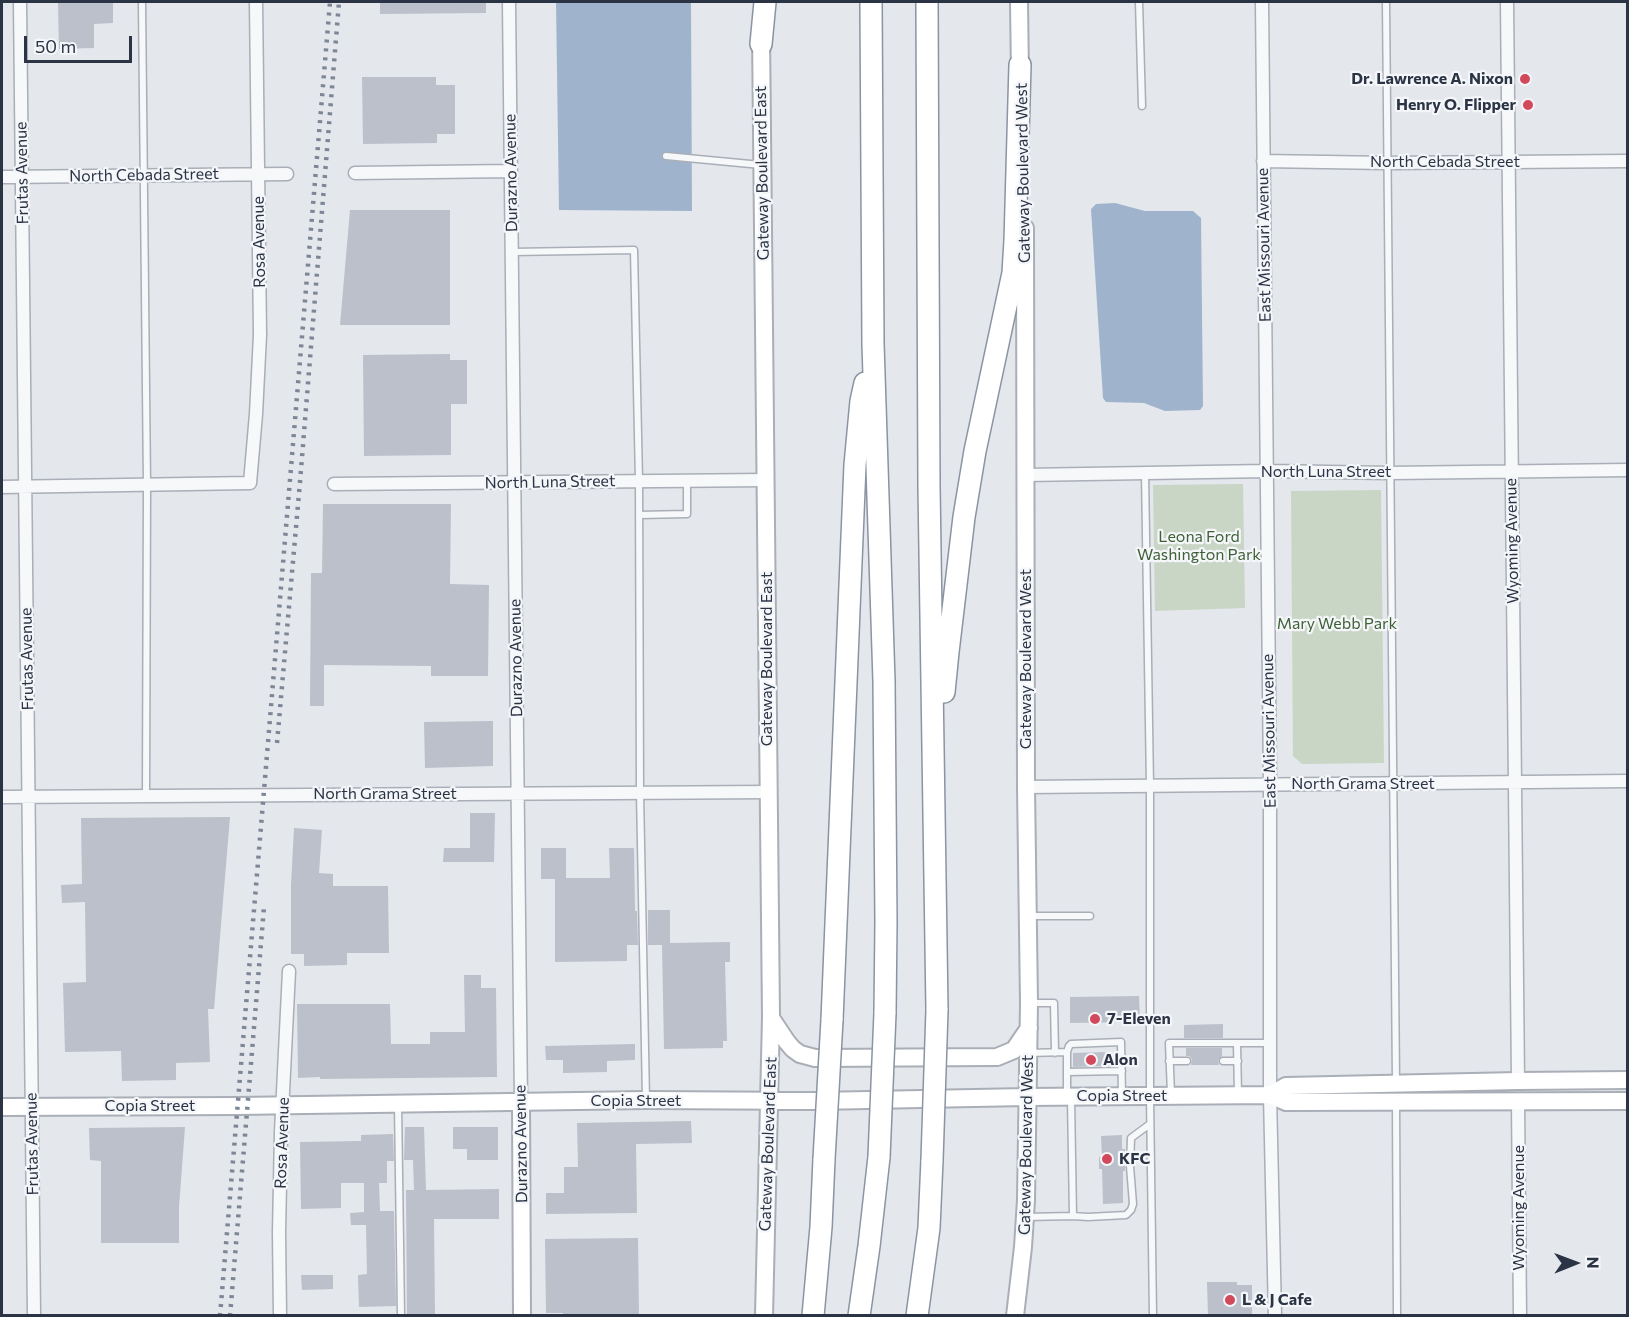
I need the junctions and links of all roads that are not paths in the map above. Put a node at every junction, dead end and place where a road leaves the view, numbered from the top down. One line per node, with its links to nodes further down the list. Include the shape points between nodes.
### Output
1 (20, 2): 29 (street, Frutas Avenue)
2 (142, 2): 27 (lane)
3 (256, 2): 25 (street, Rosa Avenue)
4 (509, 2): 23 (street, Durazno Avenue)
5 (760, 2): 14 (main road, Gateway Boulevard East)
6 (765, 2): 14 (highway)
7 (871, 2): 31 (highway)
8 (927, 2): 59 (highway)
9 (1019, 2): 15 (main road, Gateway Boulevard West)
10 (1139, 2): 16 (lane)
11 (1262, 2): 19 (street, East Missouri Avenue)
12 (1386, 2): 21 (lane)
13 (1507, 2): 20 (street, Wyoming Avenue)
14 (761, 44): 22 (main road, Gateway Boulevard East)
15 (1020, 65): 37 (main road, Gateway Boulevard West, via 1025,213); 59 (highway, via 1013,273 964,517)
16 (1142, 106)
17 (666, 156): 22 (lane)
18 (1628, 160): 20 (street, North Cebada Street)
19 (1263, 161): 21 (street, North Cebada Street); 33 (street, East Missouri Avenue)
20 (1509, 162): 21 (street, North Cebada Street); 35 (street, Wyoming Avenue)
21 (1387, 163): 36 (lane)
22 (763, 165): 38 (main road, Gateway Boulevard East)
23 (510, 171): 24 (street); 30 (street, Durazno Avenue)
24 (355, 173)
25 (258, 174): 26 (street, North Cebada Street); 27 (street, North Cebada Street); 43 (street, Rosa Avenue, via 260,335 250,483)
26 (287, 174)
27 (144, 175): 29 (street, North Cebada Street); 43 (lane)
28 (2, 177): 29 (street, North Cebada Street)
29 (22, 177): 45 (street, Frutas Avenue)
30 (511, 252): 39 (lane, via 634,250); 41 (street, Durazno Avenue)
31 (873, 344): 105 (highway, bridge, via 861,401 855,465 832,1020); 106 (highway, bridge, via 884,681 885,1013 879,1157)
32 (1628, 470): 35 (street, North Luna Street)
33 (1267, 471): 34 (street, North Luna Street); 36 (street, North Luna Street); 50 (street, East Missouri Avenue)
34 (1145, 472): 37 (street, North Luna Street); 51 (lane)
35 (1511, 472): 36 (street, North Luna Street); 48 (street, Wyoming Avenue)
36 (1390, 473): 49 (lane)
37 (1025, 475): 52 (main road, Gateway Boulevard West)
38 (766, 480): 40 (street, North Luna Street); 53 (main road, Gateway Boulevard East)
39 (639, 481): 40 (street, North Luna Street); 41 (street, North Luna Street); 46 (lane)
40 (687, 481): 46 (lane, via 687,514)
41 (514, 482): 42 (street, North Luna Street); 54 (street, Durazno Avenue)
42 (334, 484)
43 (147, 485): 45 (street); 56 (lane)
44 (2, 487): 45 (street)
45 (26, 487): 58 (street, Frutas Avenue)
46 (639, 514): 55 (lane)
47 (1628, 781): 48 (street, North Grama Street)
48 (1515, 782): 49 (street, North Grama Street); 78 (street, Wyoming Avenue)
49 (1393, 783): 50 (street, North Grama Street); 79 (lane)
50 (1270, 784): 51 (street, North Grama Street); 67 (street, East Missouri Avenue)
51 (1150, 786): 52 (street, North Grama Street); 84 (lane)
52 (1026, 787): 60 (main road, Gateway Boulevard West)
53 (768, 792): 55 (street, North Grama Street); 64 (main road, Gateway Boulevard East)
54 (517, 793): 55 (street, North Grama Street); 56 (street, North Grama Street); 91 (street, Durazno Avenue)
55 (640, 793): 87 (lane)
56 (146, 795): 58 (street, North Grama Street)
57 (2, 797): 58 (street, North Grama Street)
58 (28, 797): 96 (street, Frutas Avenue)
59 (934, 816): 107 (highway, bridge, via 937,1010 932,1160)
60 (1028, 916): 61 (lane); 63 (main road, Gateway Boulevard West)
61 (1090, 916)
62 (290, 971): 94 (street, Rosa Avenue)
63 (1029, 1003): 65 (main road, Gateway Boulevard West); 70 (lane, via 1054,1003)
64 (771, 1017): 65 (main road, via 793,1049 815,1058 998,1057 1014,1050); 88 (main road, Gateway Boulevard East)
65 (1029, 1028): 69 (main road, Gateway Boulevard West)
66 (1237, 1043): 67 (lane); 71 (lane, via 1169,1043); 74 (lane)
67 (1270, 1043): 81 (street, East Missouri Avenue)
68 (1067, 1052): 70 (lane); 75 (lane, via 1071,1044 1121,1042); 76 (lane)
69 (1028, 1053): 70 (lane); 86 (main road, Gateway Boulevard West)
70 (1055, 1053)
71 (1170, 1060): 72 (lane); 85 (lane)
72 (1187, 1061)
73 (1223, 1061): 74 (lane)
74 (1238, 1061): 80 (lane)
75 (1122, 1071): 76 (lane); 83 (lane)
76 (1067, 1072): 82 (lane)
77 (1628, 1080): 78 (main road, Copia Street)
78 (1518, 1081): 79 (main road, Copia Street)
79 (1396, 1083): 81 (main road, Copia Street, via 1286,1086)
80 (1238, 1095): 81 (main road, Copia Street); 85 (main road, Copia Street)
81 (1270, 1095): 92 (main road, Copia Street, via 1286,1102); 110 (street, East Missouri Avenue)
82 (1069, 1096): 83 (main road, Copia Street); 86 (main road, Copia Street); 98 (lane)
83 (1122, 1096): 84 (main road, Copia Street)
84 (1150, 1096): 85 (main road, Copia Street); 97 (lane)
85 (1171, 1096)
86 (1027, 1097): 88 (main road, Copia Street); 99 (main road, Gateway Boulevard West)
87 (646, 1100): 88 (main road, Copia Street); 91 (main road, Copia Street)
88 (770, 1101): 104 (main road, Gateway Boulevard East)
89 (1518, 1101): 90 (main road, Copia Street); 92 (main road, Copia Street); 112 (street, Wyoming Avenue)
90 (1628, 1101)
91 (521, 1102): 93 (main road, Copia Street); 103 (main road, Durazno Avenue)
92 (1396, 1102): 111 (lane)
93 (398, 1104): 94 (main road, Copia Street); 102 (lane)
94 (283, 1105): 96 (main road, Copia Street); 101 (street, Rosa Avenue)
95 (2, 1107): 96 (main road, Copia Street)
96 (32, 1107): 100 (street, Frutas Avenue)
97 (1150, 1124): 98 (lane, via 1131,1138 1131,1210 1126,1215); 109 (lane)
98 (1073, 1216): 99 (lane)
99 (1025, 1217): 108 (main road, Gateway Boulevard West)
100 (34, 1316)
101 (280, 1316)
102 (401, 1316)
103 (522, 1316)
104 (764, 1316)
105 (813, 1316)
106 (859, 1316)
107 (916, 1316)
108 (1015, 1316)
109 (1153, 1316)
110 (1275, 1316)
111 (1397, 1316)
112 (1520, 1316)

